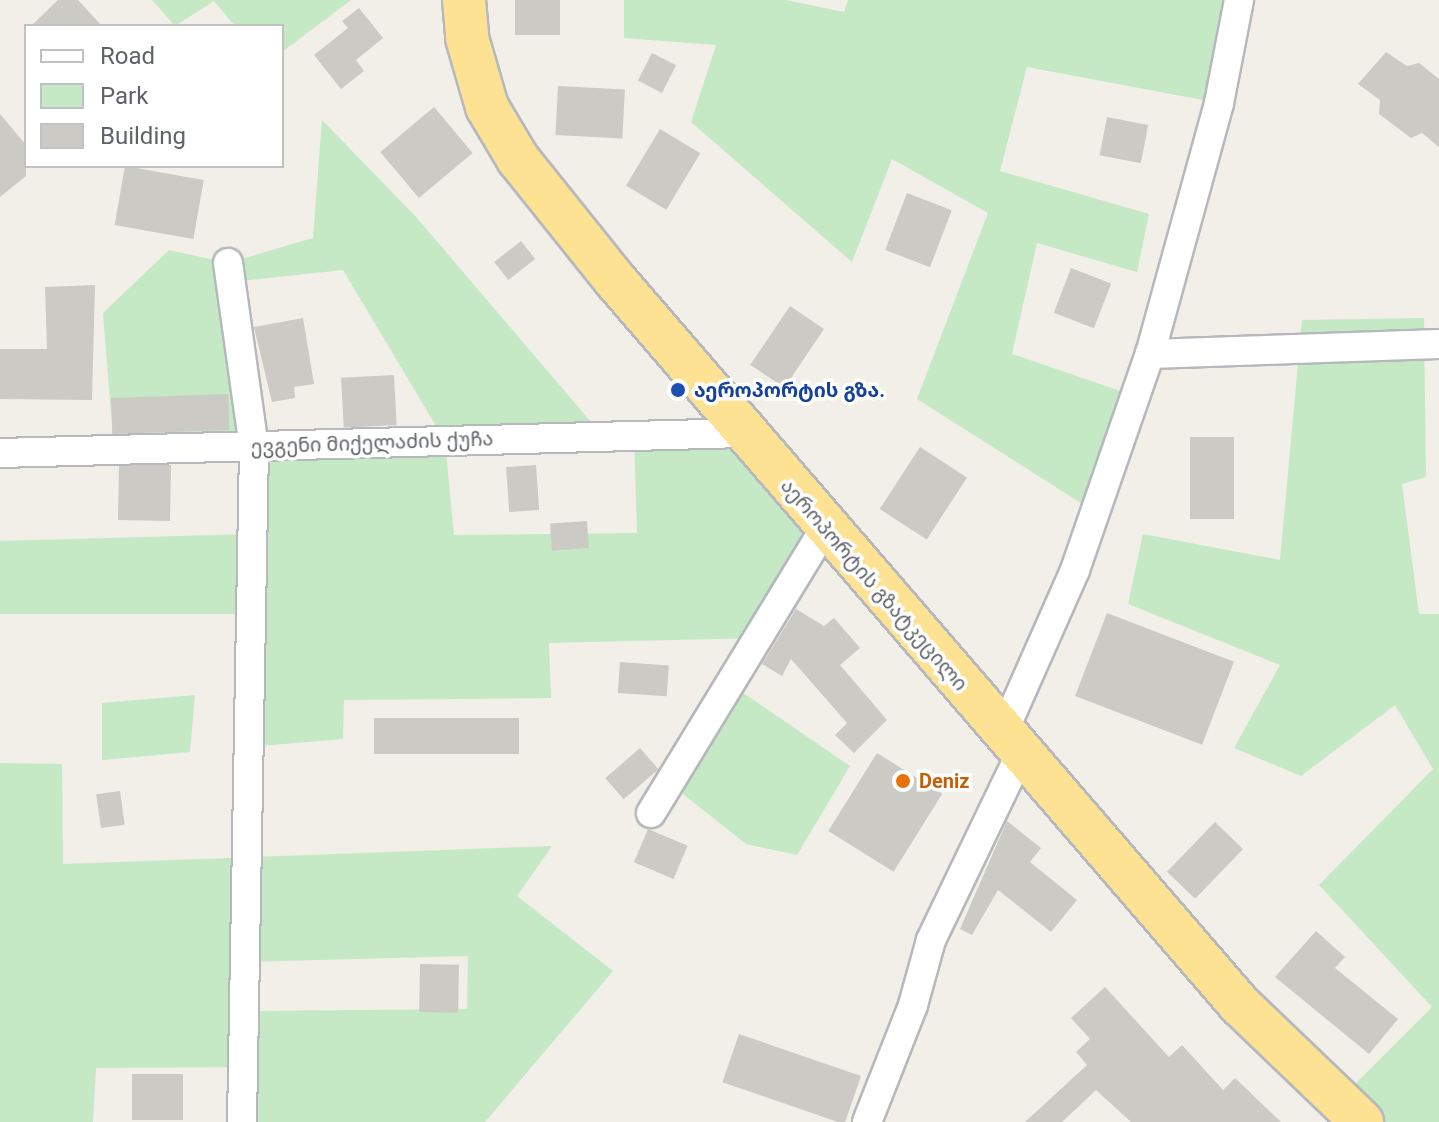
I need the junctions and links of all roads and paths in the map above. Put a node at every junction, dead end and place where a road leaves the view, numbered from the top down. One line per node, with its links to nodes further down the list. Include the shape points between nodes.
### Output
1 (464, 0): 6 (highway, აეროპორტის გზატკეცილი, via 467,38 487,107 518,159)
2 (1239, 0): 5 (street, via 1219,103)
3 (228, 263): 7 (street)
4 (1439, 344): 5 (street)
5 (1150, 354): 10 (street)
6 (744, 433): 7 (street, ევგენი მიქელაძის ქუჩა); 9 (highway, აეროპორტის გზატკეცილი)
7 (254, 447): 8 (street, ევგენი მიქელაძის ქუჩა); 12 (street)
8 (0, 453)
9 (825, 528): 10 (highway, აეროპორტის გზატკეცილი); 11 (street)
10 (1011, 745): 13 (street, via 931,940 913,1005); 14 (highway, აეროპორტის გზატკეცილი, via 1269,1037)
11 (651, 813)
12 (242, 1122)
13 (867, 1122)
14 (1362, 1122)

